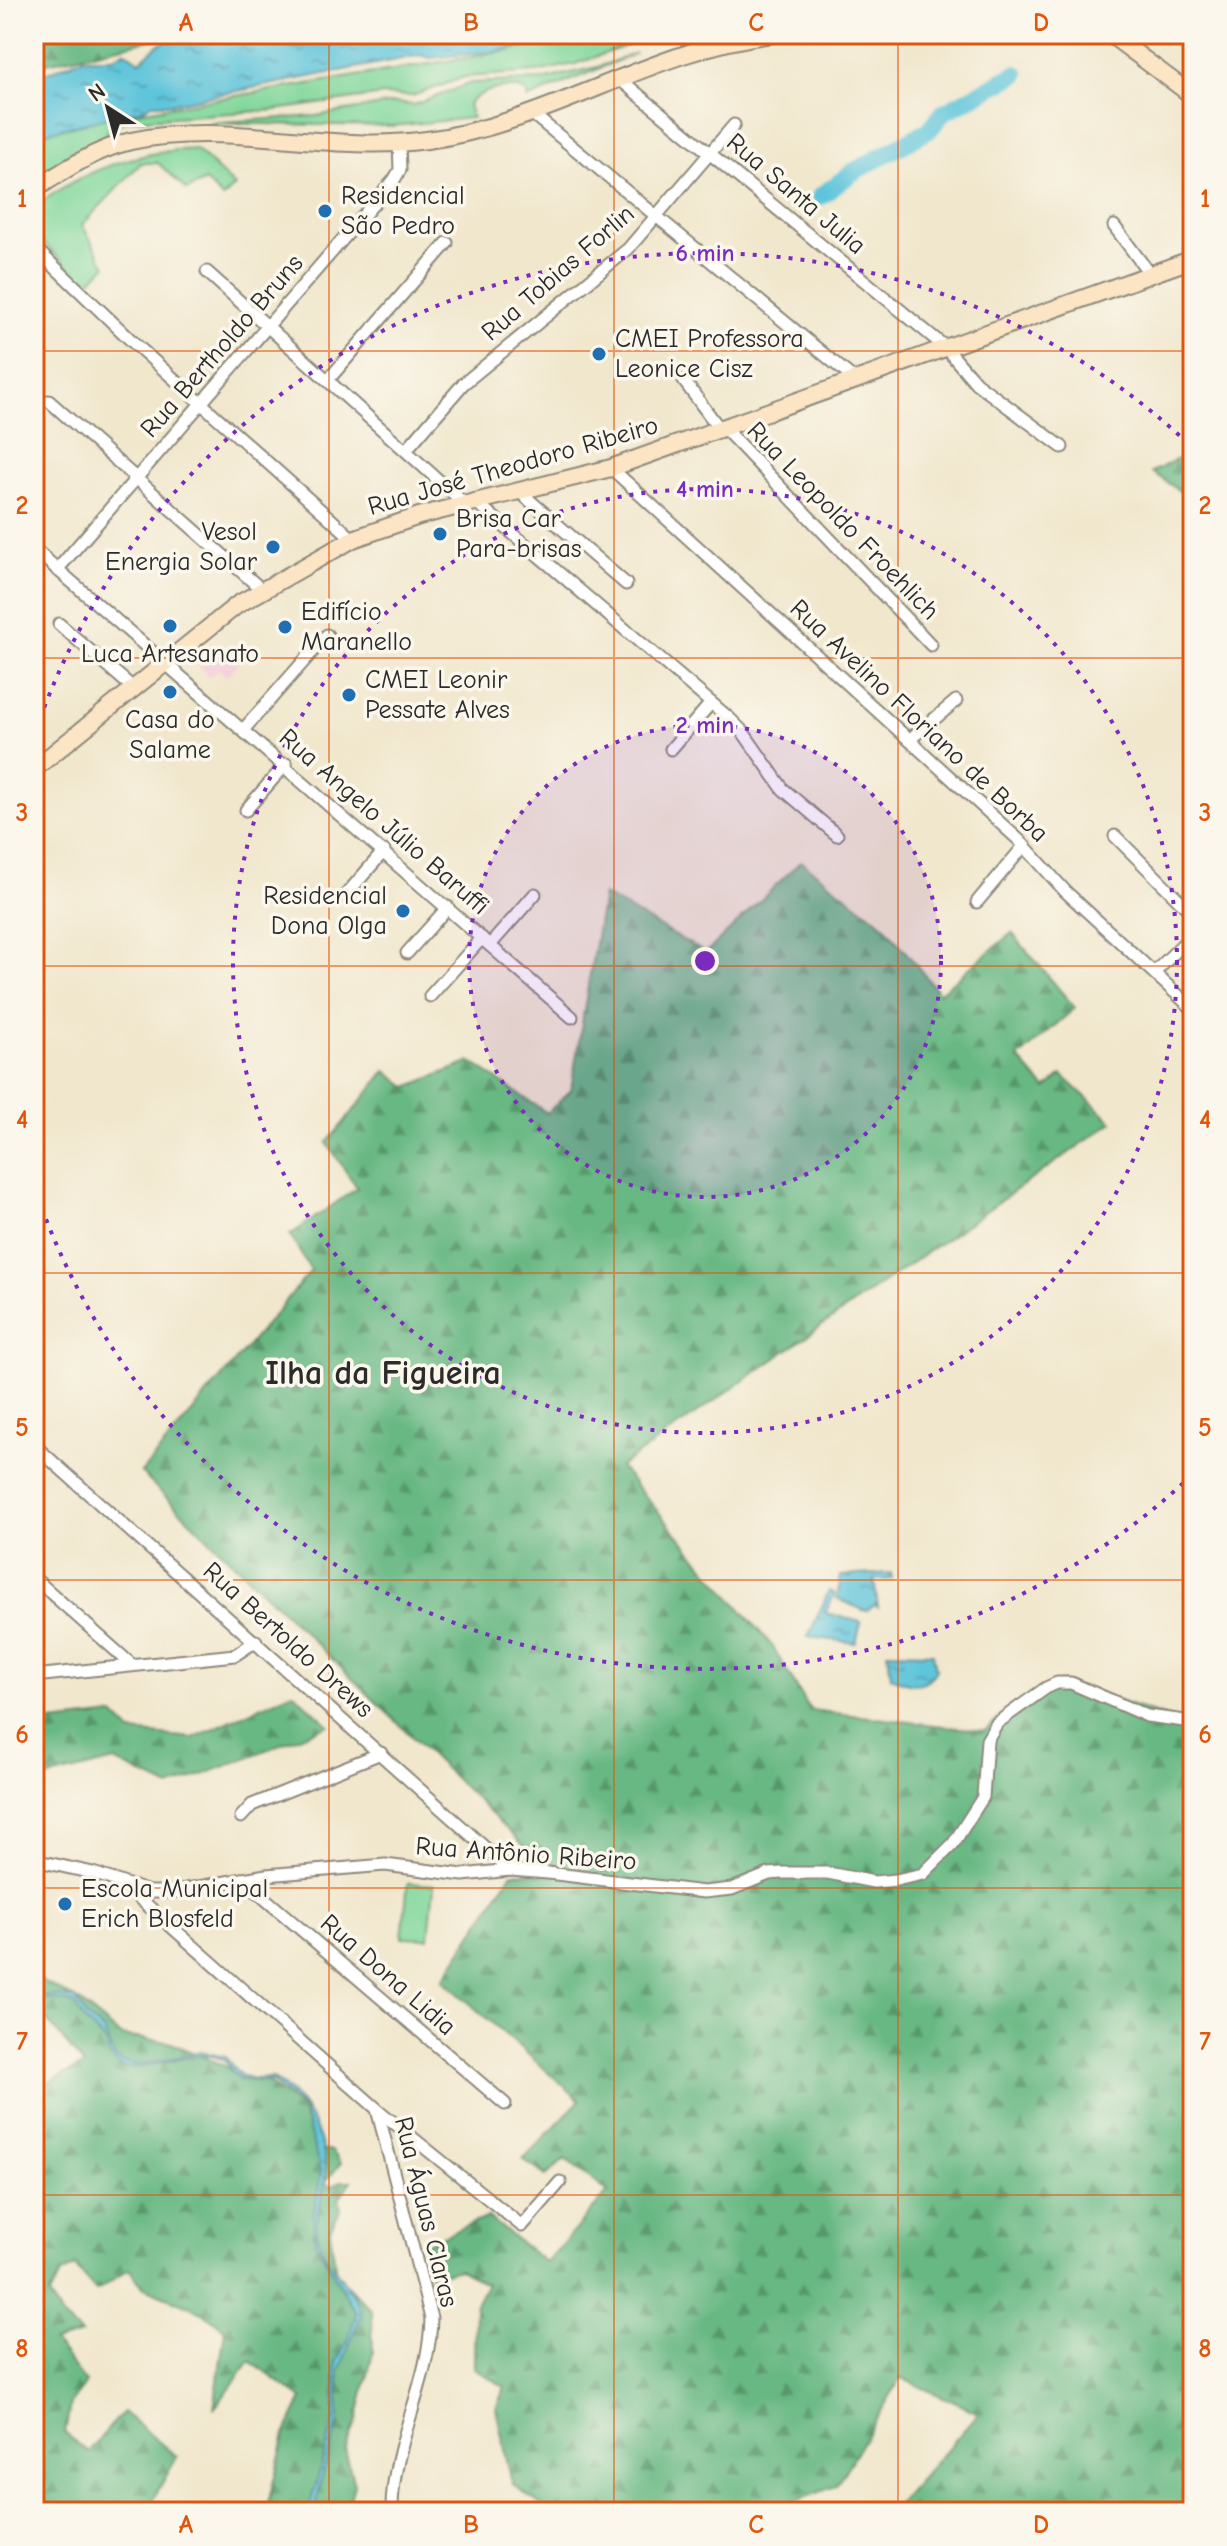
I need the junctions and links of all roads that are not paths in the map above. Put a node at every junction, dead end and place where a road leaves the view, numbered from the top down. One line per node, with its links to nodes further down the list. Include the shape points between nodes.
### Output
1 (772, 34): 3 (main road, via 692,49)
2 (1110, 34): 4 (main road)
3 (617, 77): 5 (main road); 8 (street, Rua Santa Julia)
4 (1193, 96)
5 (530, 112): 7 (main road, via 455,135); 10 (street)
6 (734, 125): 8 (street, Rua Tobias Forlin)
7 (399, 142): 9 (main road, via 227,136 131,141 93,155); 17 (street, Rua Bertholdo Bruns, via 400,170 394,180)
8 (711, 152): 10 (street, Rua Tobias Forlin); 18 (street, Rua Santa Julia)
9 (34, 190)
10 (657, 216): 19 (street); 26 (street, Rua Tobias Forlin, via 628,249 463,384)
11 (1114, 226): 16 (street)
12 (447, 243): 20 (street)
13 (34, 247): 23 (street)
14 (1193, 259): 16 (main road, Rua José Theodoro Ribeiro)
15 (207, 272): 17 (street)
16 (1150, 274): 18 (main road, Rua José Theodoro Ribeiro)
17 (268, 326): 20 (street); 23 (street, Rua Bertholdo Bruns)
18 (945, 347): 19 (main road, Rua José Theodoro Ribeiro); 25 (street, Rua Santa Julia, via 976,383)
19 (854, 379): 24 (main road, Rua José Theodoro Ribeiro)
20 (328, 380): 26 (street)
21 (684, 381): 24 (street, Rua Leopoldo Froehlich)
22 (49, 401): 28 (street)
23 (201, 403): 28 (street, Rua Bertholdo Bruns); 31 (street)
24 (721, 427): 27 (main road, Rua José Theodoro Ribeiro); 38 (street, Rua Leopoldo Froehlich)
25 (1062, 447)
26 (406, 450): 30 (street)
27 (611, 468): 29 (main road, Rua José Theodoro Ribeiro); 44 (street, Rua Avelino Floriano de Borba)
28 (136, 479): 33 (street, Rua Bertholdo Bruns); 35 (street)
29 (521, 493): 30 (main road, Rua José Theodoro Ribeiro); 34 (street)
30 (472, 504): 31 (main road, Rua José Theodoro Ribeiro); 42 (street)
31 (353, 539): 35 (main road, Rua José Theodoro Ribeiro)
32 (34, 549): 33 (street, Rua Angelo Júlio Baruffi)
33 (57, 570): 39 (street, Rua Angelo Júlio Baruffi)
34 (626, 584)
35 (261, 589): 39 (main road, Rua José Theodoro Ribeiro)
36 (59, 624): 40 (street)
37 (327, 635): 43 (street)
38 (931, 645)
39 (165, 662): 40 (main road, Rua José Theodoro Ribeiro); 43 (street, Rua Angelo Júlio Baruffi)
40 (133, 688): 47 (main road, Rua José Theodoro Ribeiro)
41 (956, 701): 44 (street)
42 (711, 703): 45 (street); 49 (street, via 743,732 783,789)
43 (244, 729): 46 (street, Rua Angelo Júlio Baruffi)
44 (909, 740): 51 (street, Rua Avelino Floriano de Borba)
45 (671, 749)
46 (286, 764): 48 (street); 52 (street, Rua Angelo Júlio Baruffi)
47 (34, 769)
48 (246, 810)
49 (837, 835)
50 (1115, 836): 57 (street)
51 (1024, 846): 55 (street); 61 (street, Rua Avelino Floriano de Borba)
52 (384, 851): 54 (street); 56 (street, Rua Angelo Júlio Baruffi)
53 (535, 894): 59 (street)
54 (345, 896)
55 (977, 902)
56 (448, 907): 59 (street, Rua Angelo Júlio Baruffi); 60 (street)
57 (1193, 914)
58 (1193, 934): 61 (street)
59 (486, 941): 62 (street); 64 (street, Rua Angelo Júlio Baruffi)
60 (407, 953)
61 (1154, 973): 63 (street, Rua Avelino Floriano de Borba)
62 (430, 996)
63 (1193, 1009)
64 (572, 1017)
65 (34, 1445): 67 (street, Rua Bertoldo Drews)
66 (34, 1578): 68 (street)
67 (256, 1641): 68 (street, via 235,1655); 71 (street, Rua Bertoldo Drews)
68 (132, 1665): 69 (street)
69 (34, 1676)
70 (1193, 1722): 74 (street, Rua Antônio Ribeiro, via 1147,1716 1087,1687 1057,1683 997,1723 984,1753 983,1797 953,1844 923,1874 874,1882 828,1873 782,1873 704,1892)
71 (381, 1753): 72 (street, via 252,1805); 74 (street, Rua Bertoldo Drews)
72 (241, 1817)
73 (34, 1860): 76 (street, Rua Antônio Ribeiro)
74 (510, 1870): 75 (street, Rua Antônio Ribeiro, via 463,1875 385,1865)
75 (242, 1879): 77 (street, Rua Antônio Ribeiro); 79 (street, Rua Dona Lidia)
76 (127, 1887): 77 (street, Rua Antônio Ribeiro); 78 (street, Rua Águas Claras)
77 (170, 1892): 78 (street)
78 (159, 1915): 80 (street, Rua Águas Claras)
79 (505, 2104)
80 (377, 2109): 81 (street, via 522,2226); 82 (street, Rua Águas Claras, via 431,2318 431,2346 399,2457)
81 (560, 2182)
82 (392, 2512)

